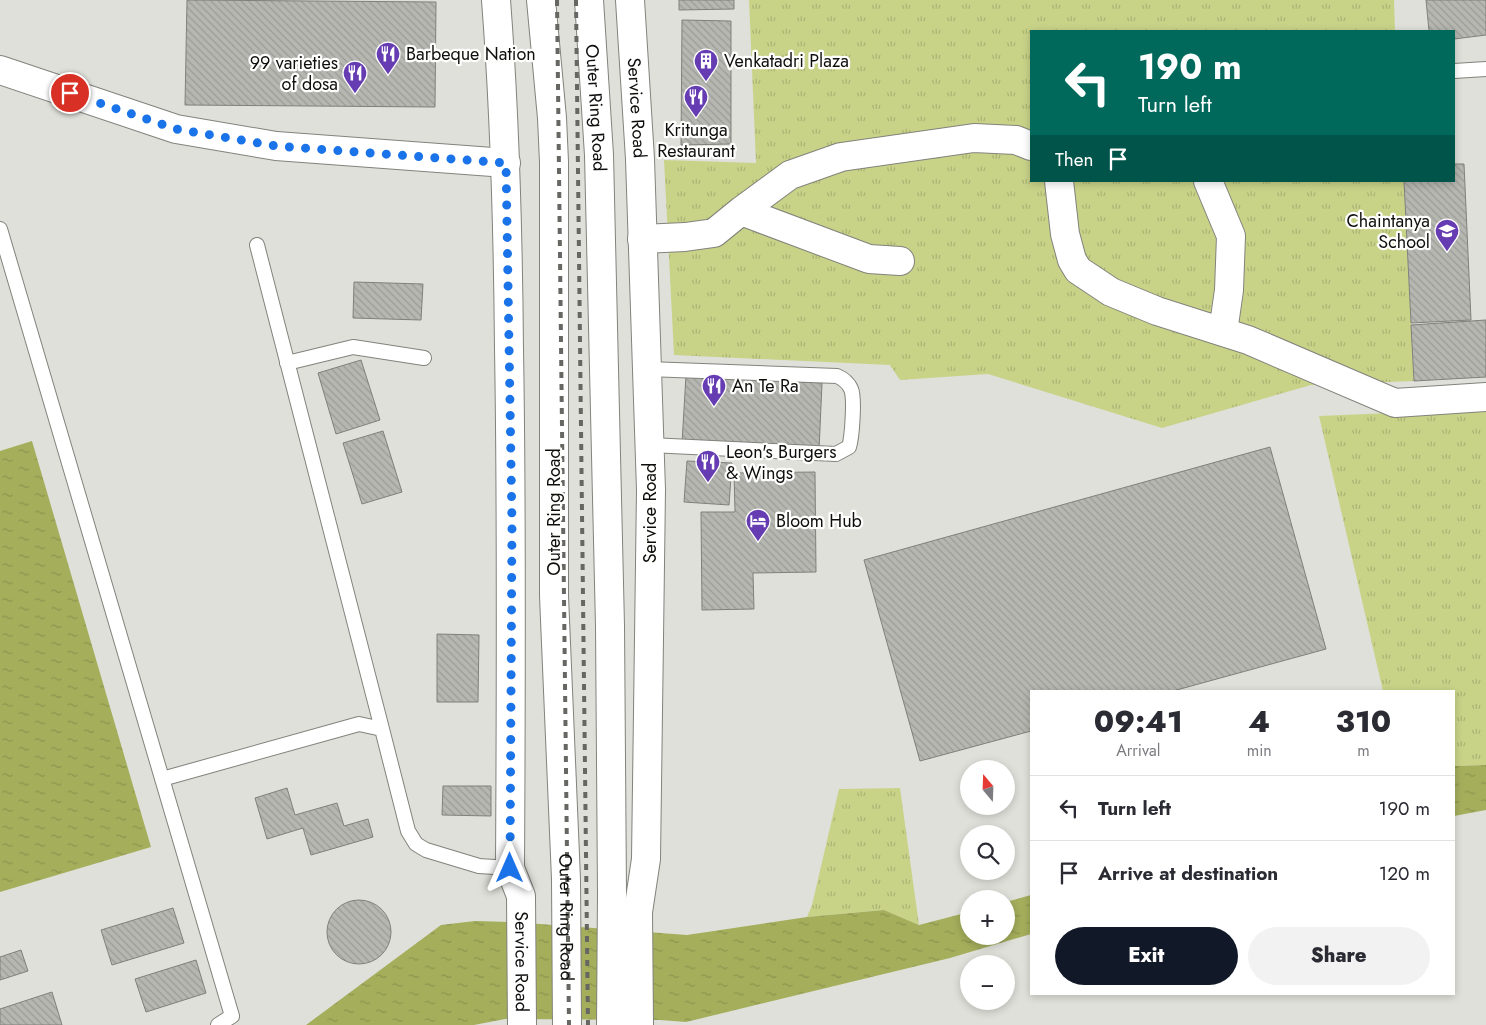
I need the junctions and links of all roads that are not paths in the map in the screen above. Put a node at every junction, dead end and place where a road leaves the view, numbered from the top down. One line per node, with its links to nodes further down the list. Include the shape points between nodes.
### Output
1 (496, 0): 9 (main road, Service Road)
2 (541, 0): 29 (main road, Outer Ring Road, via 554,162 554,596 566,879)
3 (589, 0): 26 (main road, Outer Ring Road, via 599,156 610,626)
4 (630, 0): 14 (main road, Service Road)
5 (1486, 68): 7 (lane)
6 (0, 70): 9 (main road, via 176,129 276,146)
7 (1455, 71)
8 (1030, 146): 12 (main road, via 1016,140 974,138 841,157 790,175)
9 (506, 163): 25 (main road, Service Road, via 512,523)
10 (1059, 182): 17 (main road, via 1065,234 1078,270 1111,292)
11 (1208, 182): 17 (main road, via 1231,236)
12 (741, 211): 14 (main road, via 714,233); 16 (main road, via 869,259)
13 (0, 229): 24 (lane)
14 (642, 239): 20 (main road, Service Road)
15 (257, 245): 19 (lane)
16 (900, 261)
17 (1223, 332): 21 (main road, via 1395,403)
18 (424, 358): 19 (lane, via 352,347)
19 (288, 363): 23 (lane)
20 (647, 369): 22 (main road, Service Road); 22 (lane, via 837,376 844,379 853,391 852,439 849,447 836,454)
21 (1486, 397)
22 (650, 445): 26 (main road, Service Road, via 646,859)
23 (382, 729): 24 (lane, via 360,724); 25 (lane, via 408,831 416,844 479,866)
24 (162, 779): 27 (lane, via 232,1016)
25 (510, 868): 28 (main road, Service Road, via 522,896)
26 (625, 912): 30 (main road, Outer Ring Road); 31 (main road, Service Road)
27 (218, 1025)
28 (522, 1025)
29 (567, 1025)
30 (611, 1025)
31 (639, 1025)

